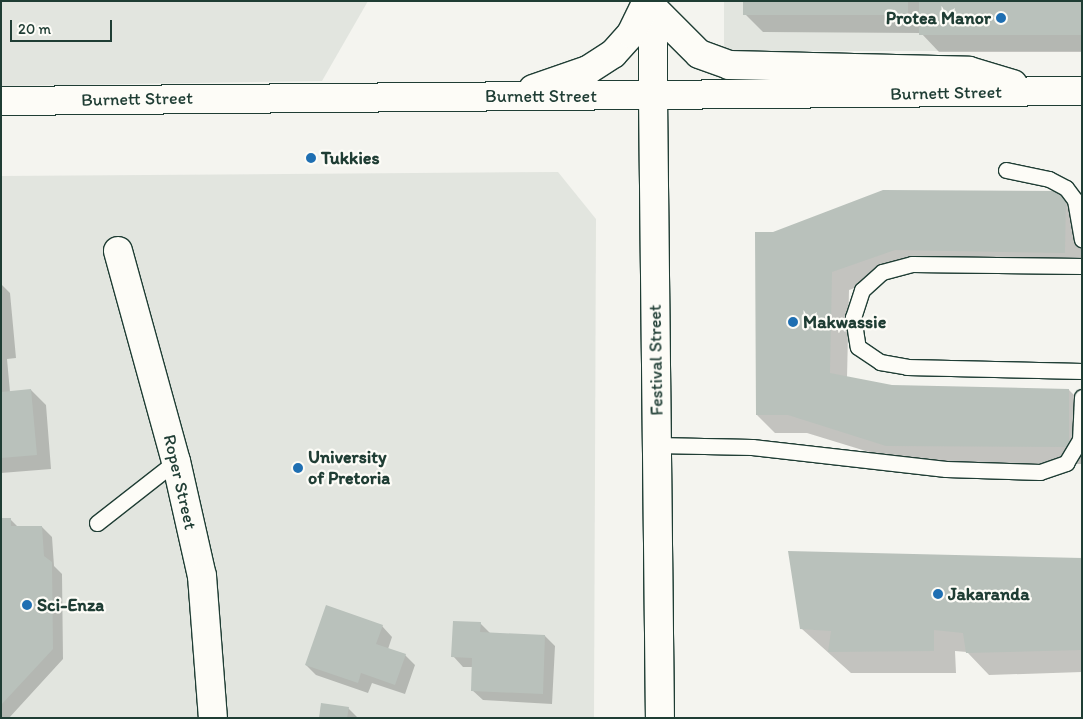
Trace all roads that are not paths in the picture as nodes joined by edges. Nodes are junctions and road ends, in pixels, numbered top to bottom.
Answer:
1 (651, 3) edge
2 (1082, 91) edge
3 (1041, 92) junction
4 (513, 96) junction
5 (653, 96) junction
6 (1, 101) edge
7 (1006, 170) dead end
8 (1082, 239) edge
9 (118, 251) dead end
10 (1082, 266) edge
11 (1082, 371) edge
12 (1082, 397) edge
13 (656, 445) junction
14 (176, 462) junction
15 (97, 523) dead end
16 (213, 718) edge
17 (660, 718) edge

1 - 3 street
1 - 4 street
1 - 5 street, Festival Street
2 - 3 street, Burnett Street
3 - 5 street, Burnett Street
4 - 5 street, Burnett Street
4 - 6 street, Burnett Street
5 - 13 street, Festival Street
7 - 8 lane
9 - 14 street, Roper Street
10 - 11 lane
12 - 13 lane
13 - 17 street, Festival Street
14 - 15 lane
14 - 16 street, Roper Street

